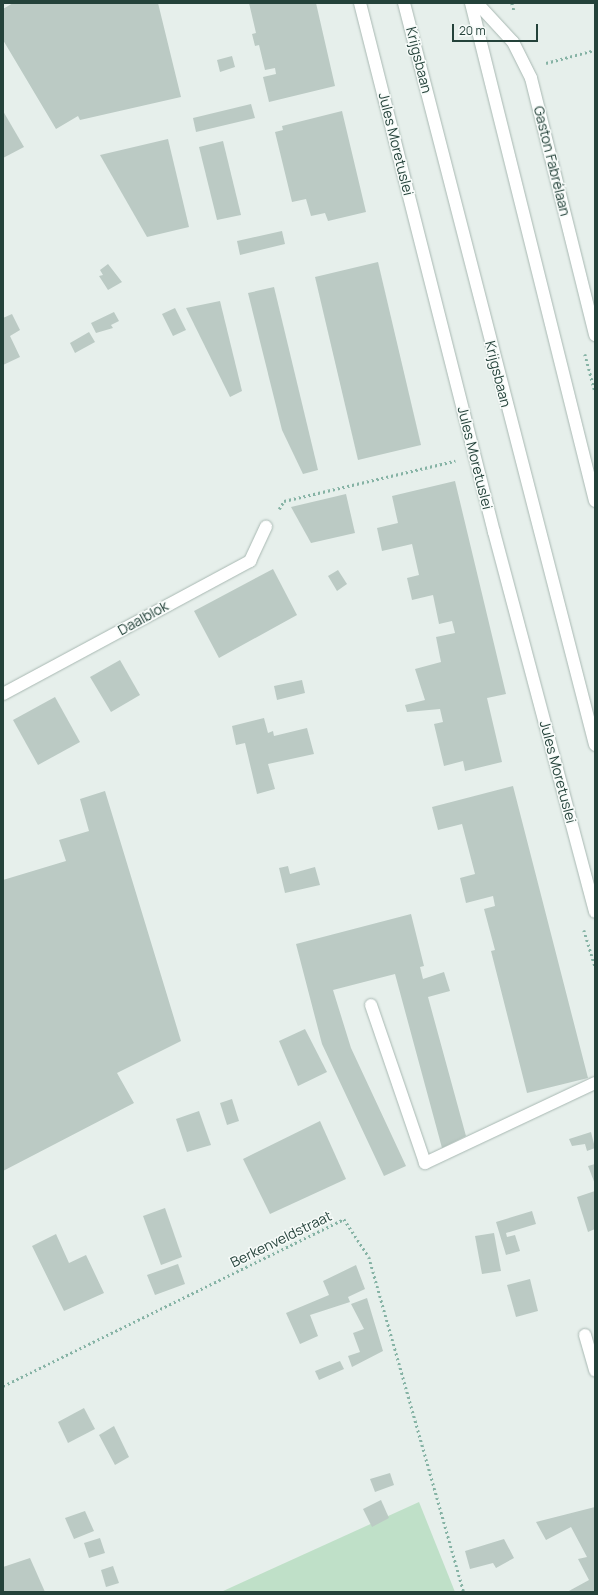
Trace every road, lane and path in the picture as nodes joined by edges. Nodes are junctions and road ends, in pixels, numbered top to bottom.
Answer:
1 (360, 3) edge
2 (404, 3) edge
3 (471, 3) edge
4 (477, 3) edge
5 (595, 50) edge
6 (543, 61) dead end
7 (595, 335) edge
8 (474, 455) junction
9 (595, 501) edge
10 (266, 526) joint
11 (3, 694) edge
12 (595, 745) edge
13 (595, 912) edge
14 (371, 1005) dead end
15 (595, 1084) edge
16 (585, 1335) dead end
17 (595, 1371) edge
18 (3, 1386) edge
19 (464, 1592) edge

1 - 8 street, Jules Moretuslei
2 - 12 street, Krijgsbaan
3 - 9 street
4 - 7 street, Gaston Fabrélaan
5 - 6 path
8 - 10 path
8 - 13 street, Jules Moretuslei
10 - 11 street, Daalblok
14 - 15 street
16 - 17 street
18 - 19 path, Berkenveldstraat

